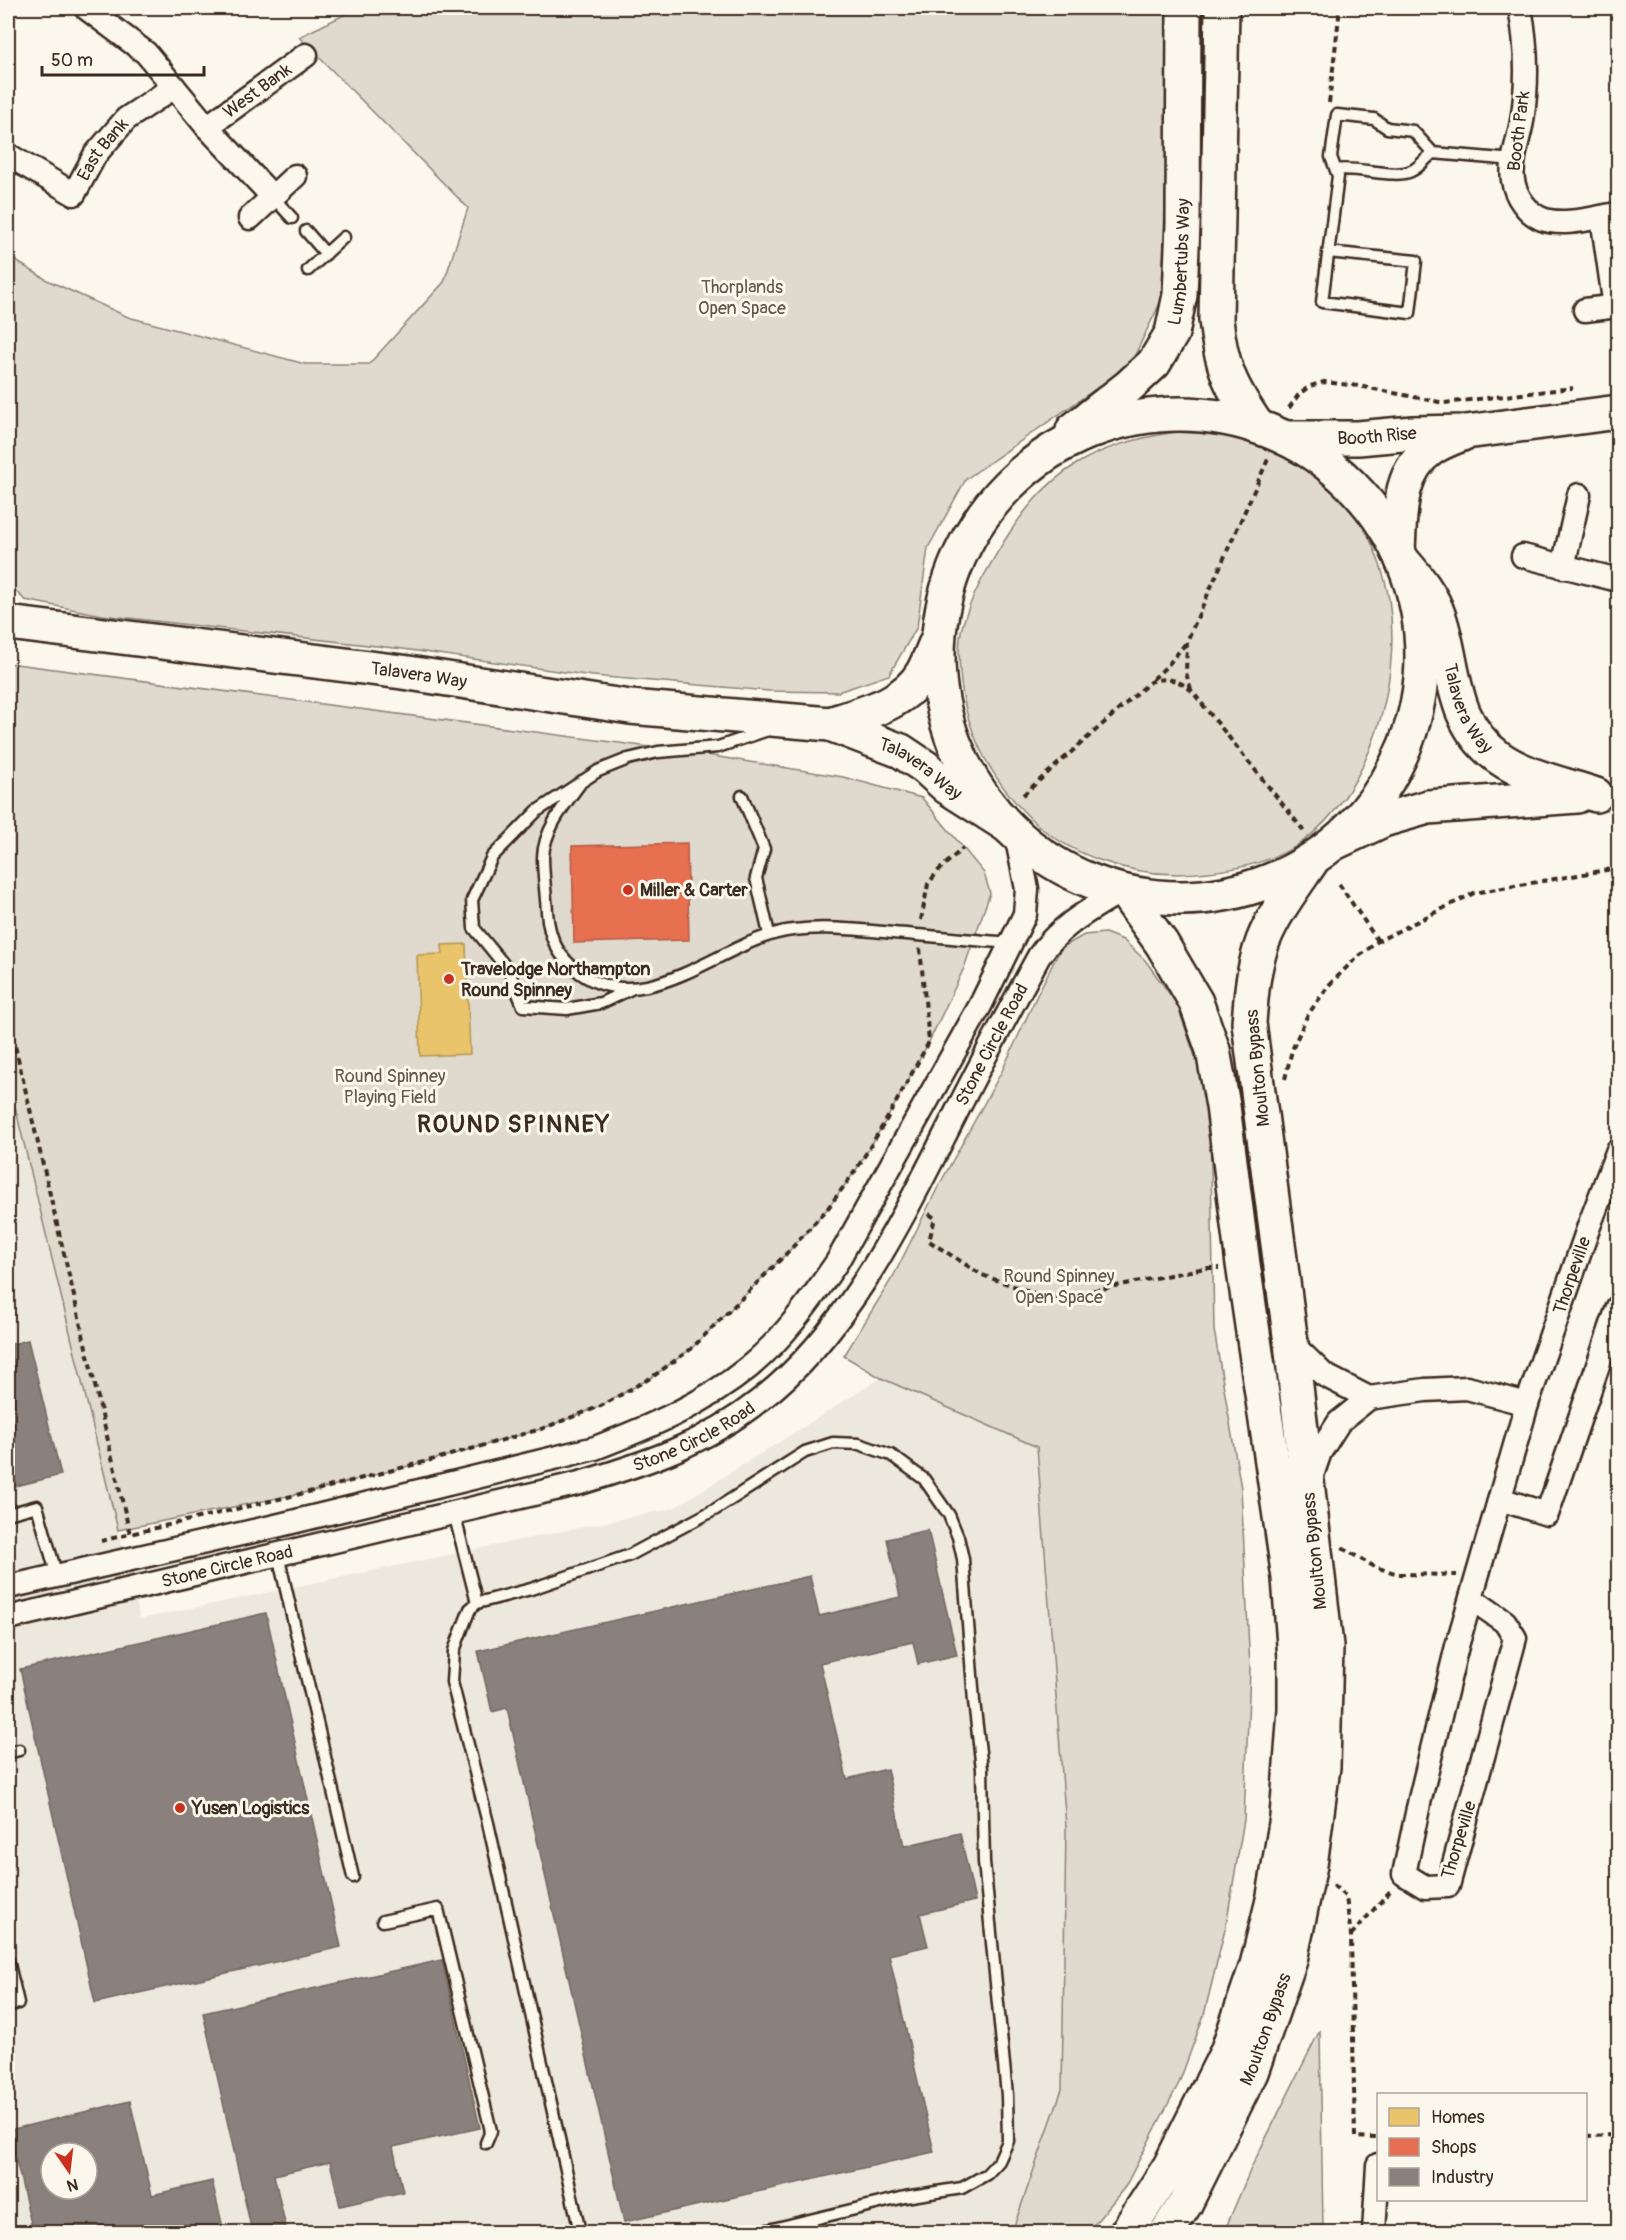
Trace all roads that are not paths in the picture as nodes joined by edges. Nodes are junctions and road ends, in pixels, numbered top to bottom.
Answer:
1 (86, 8) edge
2 (1184, 8) edge
3 (1222, 8) edge
4 (1520, 8) edge
5 (306, 55) dead end
6 (174, 87) junction
7 (207, 127) junction
8 (1433, 153) junction
9 (8, 155) edge
10 (1514, 160) junction
11 (1336, 170) junction
12 (295, 176) dead end
13 (272, 196) junction
14 (1610, 215) edge
15 (250, 218) dead end
16 (292, 218) dead end
17 (306, 231) dead end
18 (344, 237) dead end
19 (1328, 252) junction
20 (326, 254) junction
21 (308, 270) dead end
22 (1617, 307) edge
23 (1585, 310) dead end
24 (1618, 412) edge
25 (1276, 432) junction
26 (1466, 432) junction
27 (1040, 459) junction
28 (1579, 495) dead end
29 (1400, 555) junction
30 (1523, 556) dead end
31 (1563, 567) junction
32 (1618, 580) edge
33 (8, 623) edge
34 (938, 638) junction
35 (797, 721) junction
36 (830, 724) junction
37 (582, 781) junction
38 (1607, 794) edge
39 (742, 796) dead end
40 (1010, 829) junction
41 (1317, 844) junction
42 (1123, 892) junction
43 (769, 934) junction
44 (1011, 943) junction
45 (633, 988) junction
46 (1618, 1150) edge
47 (1618, 1307) edge
48 (1291, 1343) junction
49 (1369, 1398) junction
50 (1527, 1404) junction
51 (1308, 1486) junction
52 (1500, 1499) junction
53 (454, 1513) junction
54 (8, 1514) edge
55 (278, 1555) junction
56 (57, 1576) junction
57 (8, 1587) edge
58 (1472, 1599) junction
59 (477, 1603) junction
60 (8, 1618) edge
61 (20, 1750) dead end
62 (8, 1753) edge
63 (353, 1877) dead end
64 (383, 1921) dead end
65 (8, 1960) edge
66 (8, 2006) edge
67 (486, 2143) dead end
68 (1377, 2182) edge
69 (580, 2232) edge
70 (760, 2232) edge
71 (1127, 2232) edge
72 (1167, 2232) edge
73 (1374, 2232) edge

1 - 6 street
2 - 27 main road, Lumbertubs Way
3 - 25 main road, Lumbertubs Way
4 - 10 street, Booth Park
5 - 7 street, West Bank
6 - 7 street
6 - 9 street, East Bank
7 - 13 street
8 - 10 lane
8 - 11 lane
8 - 11 lane
10 - 14 street, Booth Park
11 - 19 lane
12 - 13 street
13 - 15 street
13 - 16 lane
14 - 22 street, Booth Park
17 - 20 lane
18 - 20 lane
19 - 19 lane
20 - 21 lane
22 - 23 street, Booth Park
24 - 26 main road, Booth Rise
25 - 26 main road, Booth Rise
25 - 27 main road
25 - 29 main road
26 - 29 main road, Booth Rise
27 - 34 main road
28 - 31 street
29 - 38 main road, Talavera Way
29 - 41 main road
30 - 31 street
31 - 32 street
33 - 35 main road, Talavera Way
34 - 36 main road, Talavera Way
34 - 40 main road
35 - 36 main road, Talavera Way
35 - 37 lane
36 - 40 main road, Talavera Way
37 - 45 lane
37 - 45 lane
38 - 41 main road, Talavera Way
39 - 43 lane
40 - 42 main road
40 - 44 street, Stone Circle Road
41 - 42 main road
41 - 48 main road, Moulton Bypass
42 - 53 street, Stone Circle Road
42 - 71 main road, Moulton Bypass
43 - 44 lane
43 - 45 lane
44 - 56 street, Stone Circle Road
46 - 50 street, Thorpeville
47 - 52 street
48 - 49 street
48 - 51 main road, Moulton Bypass
49 - 50 street
49 - 51 street
50 - 52 street, Thorpeville
51 - 72 main road, Moulton Bypass
52 - 58 street, Thorpeville
53 - 55 street, Stone Circle Road
53 - 59 lane
54 - 56 lane
55 - 60 street, Stone Circle Road
55 - 63 lane
56 - 57 street, Stone Circle Road
58 - 58 street, Thorpeville
59 - 69 lane
59 - 70 lane
61 - 62 lane
64 - 67 lane
65 - 66 lane
68 - 73 street

